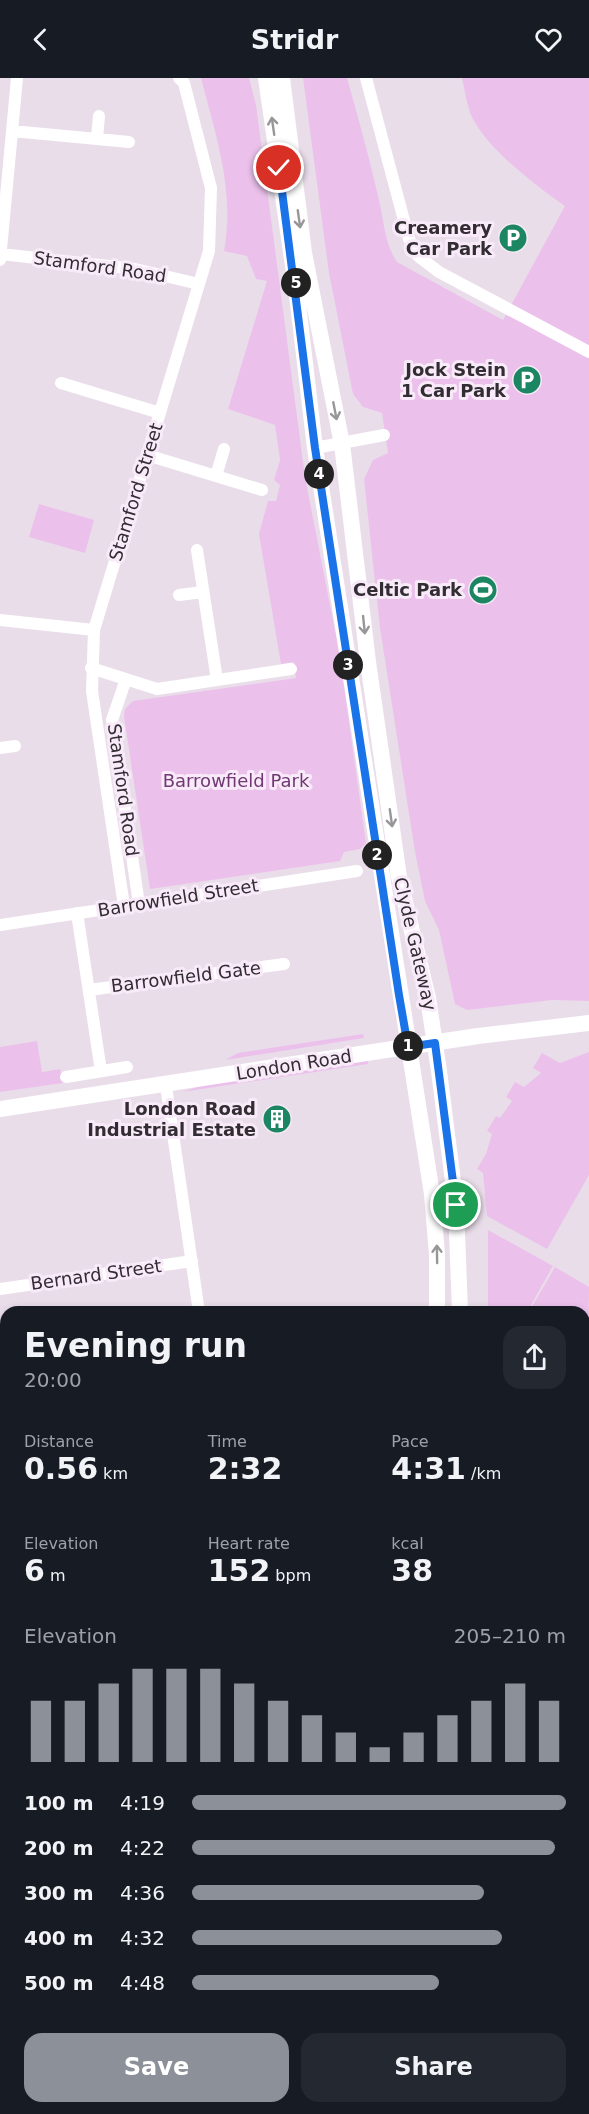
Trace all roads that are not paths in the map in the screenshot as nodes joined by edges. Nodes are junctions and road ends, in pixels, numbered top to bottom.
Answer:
1 (17, 78) edge
2 (282, 78) edge
3 (366, 78) edge
4 (181, 81) edge
5 (265, 82) edge
6 (99, 116) dead end
7 (12, 131) junction
8 (97, 138) junction
9 (129, 142) dead end
10 (3, 204) edge
11 (1, 254) edge
12 (0, 260) edge
13 (199, 284) junction
14 (589, 352) edge
15 (61, 383) dead end
16 (160, 413) junction
17 (384, 435) dead end
18 (342, 444) junction
19 (315, 448) junction
20 (224, 449) dead end
21 (147, 455) junction
22 (216, 476) junction
23 (262, 490) dead end
24 (197, 550) dead end
25 (203, 592) junction
26 (179, 595) dead end
27 (0, 620) edge
28 (94, 630) junction
29 (91, 668) junction
30 (291, 669) dead end
31 (126, 679) junction
32 (218, 680) junction
33 (15, 746) dead end
34 (0, 748) edge
35 (357, 871) dead end
36 (139, 904) junction
37 (124, 906) junction
38 (77, 913) junction
39 (0, 925) edge
40 (284, 964) dead end
41 (89, 990) junction
42 (589, 1023) edge
43 (435, 1043) junction
44 (408, 1047) junction
45 (127, 1067) dead end
46 (101, 1071) junction
47 (66, 1077) dead end
48 (166, 1086) junction
49 (0, 1109) edge
50 (192, 1261) junction
51 (0, 1289) edge
52 (199, 1306) edge
53 (437, 1306) edge
54 (460, 1306) edge

1 - 7 street
2 -> 18 main road, Clyde Gateway
3 - 14 street
4 - 13 street, Stamford Street
19 -> 5 main road, Clyde Gateway
6 - 8 street
7 - 8 street
7 - 10 street
8 - 9 street
10 - 11 street
11 - 12 street
11 - 13 street, Stamford Road
13 - 16 street, Stamford Street
15 - 16 street
16 - 21 street, Stamford Street
17 - 18 street
18 - 19 street
18 -> 43 main road, Clyde Gateway
19 - 44 main road, Clyde Gateway
20 - 22 street
21 - 22 street
21 - 28 street, Stamford Street
22 - 23 street
24 - 25 street
25 - 26 street
25 - 32 street
27 - 28 street
28 - 29 street, Stamford Street
29 - 31 street
29 - 37 street, Stamford Street
30 - 32 street
31 - 32 street
31 - 36 street, Stamford Road
33 - 34 street
35 - 36 street, Barrowfield Street
36 - 37 street, Barrowfield Street
37 - 38 street, Barrowfield Street
38 - 39 street, Barrowfield Street
38 - 41 street
40 - 41 street, Barrowfield Gate
41 - 46 street
42 - 43 main road, London Road
43 - 44 main road, London Road
43 - 54 main road, Clyde Gateway
44 - 48 main road, London Road
53 -> 44 main road, Clyde Gateway
45 - 46 street
46 - 47 street
48 - 49 main road, London Road
48 - 50 street
50 - 51 street, Bernard Street
50 - 52 street

